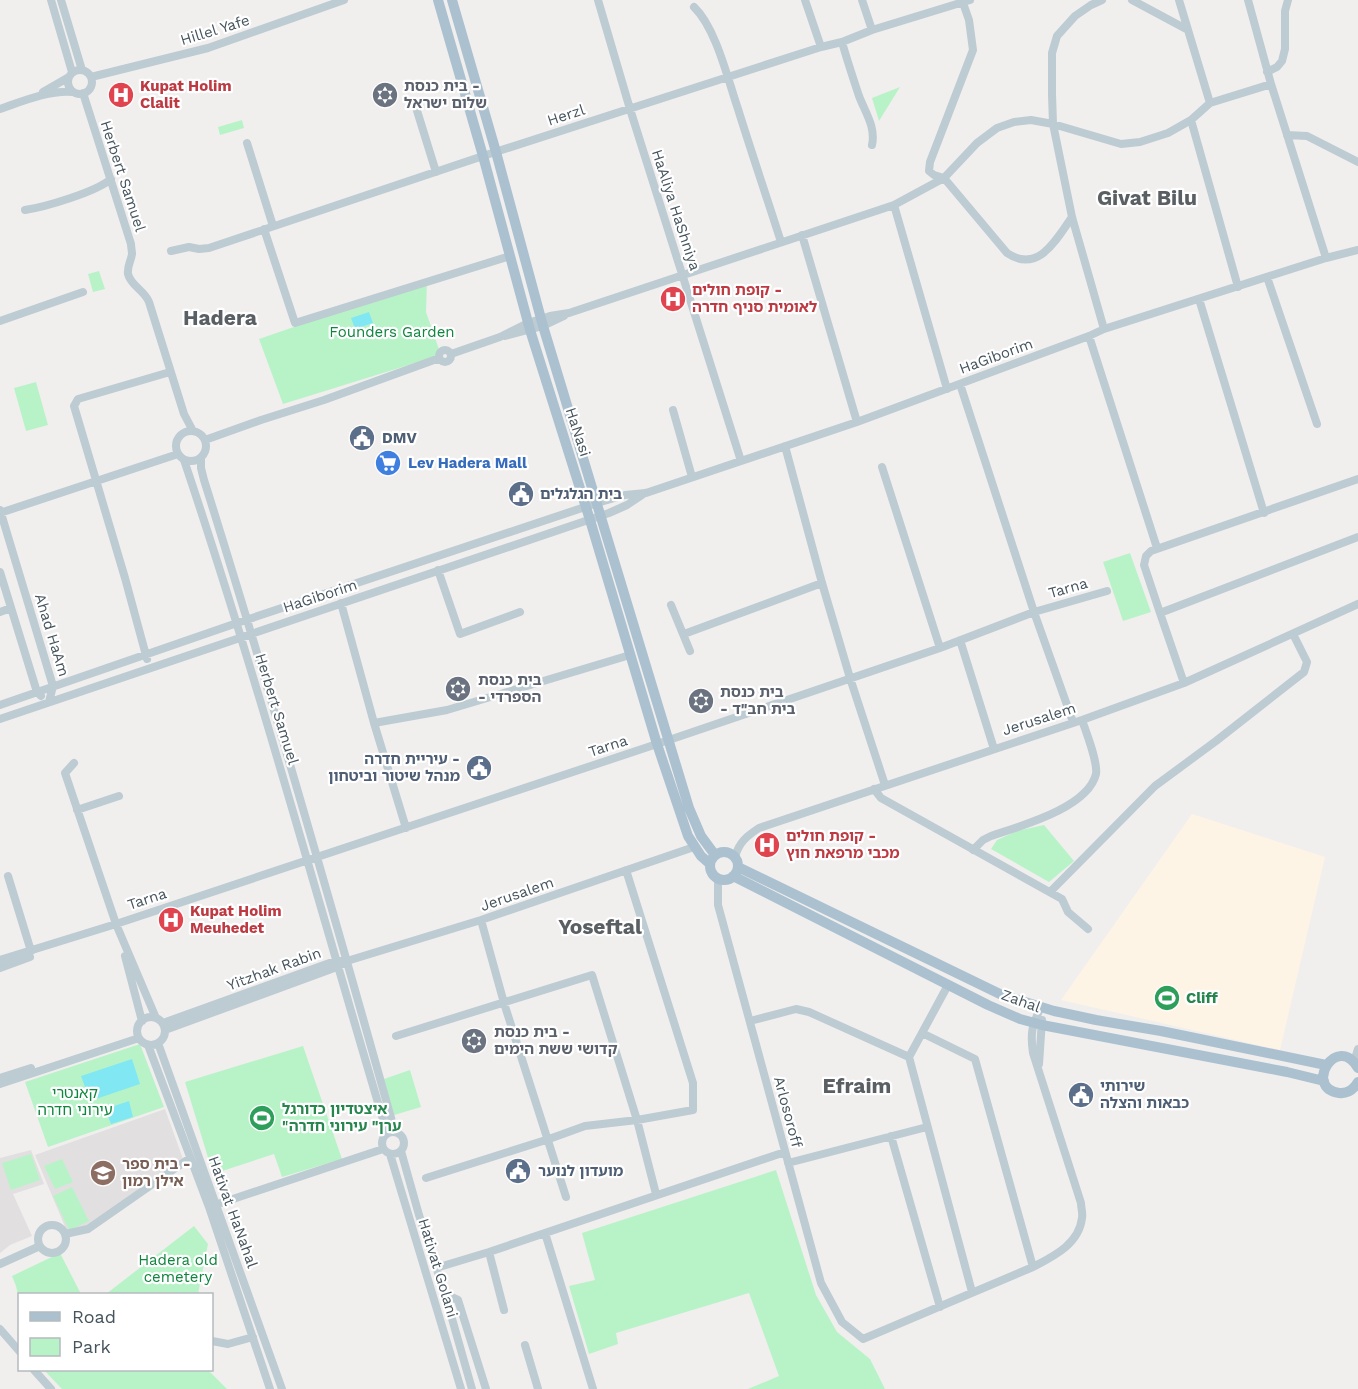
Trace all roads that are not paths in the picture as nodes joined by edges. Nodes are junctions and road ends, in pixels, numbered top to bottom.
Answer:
1 (51, 0) edge
2 (61, 0) edge
3 (344, 0) edge
4 (438, 0) edge
5 (452, 0) edge
6 (598, 0) edge
7 (805, 0) edge
8 (862, 0) edge
9 (1102, 0) edge
10 (1131, 0) edge
11 (1179, 0) edge
12 (1248, 0) edge
13 (1288, 0) edge
14 (966, 1) edge
15 (694, 7) dead end
16 (872, 30) junction
17 (1188, 30) junction
18 (842, 42) junction
19 (821, 47) junction
20 (1267, 72) junction
21 (74, 73) junction
22 (727, 76) junction
23 (91, 77) junction
24 (1271, 84) junction
25 (78, 93) junction
26 (26, 100) junction
27 (414, 101) dead end
28 (1210, 103) junction
29 (0, 109) edge
30 (630, 109) junction
31 (1191, 120) junction
32 (1053, 124) junction
33 (1287, 135) junction
34 (247, 143) dead end
35 (872, 145) dead end
36 (496, 152) junction
37 (483, 156) junction
38 (1358, 162) edge
39 (436, 172) junction
40 (944, 178) junction
41 (111, 179) junction
42 (894, 205) junction
43 (25, 210) dead end
44 (1072, 217) junction
45 (273, 226) junction
46 (264, 229) junction
47 (802, 235) junction
48 (781, 242) junction
49 (1358, 250) edge
50 (171, 251) dead end
51 (510, 256) junction
52 (1326, 258) junction
53 (682, 275) junction
54 (1267, 277) junction
55 (1238, 286) junction
56 (83, 292) dead end
57 (1199, 299) junction
58 (0, 321) edge
59 (542, 322) junction
60 (529, 326) junction
61 (1104, 329) junction
62 (1089, 336) junction
63 (171, 372) junction
64 (960, 384) junction
65 (947, 389) junction
66 (673, 410) dead end
67 (857, 422) junction
68 (1317, 424) dead end
69 (193, 431) junction
70 (205, 440) junction
71 (785, 446) junction
72 (181, 457) junction
73 (201, 458) junction
74 (741, 461) junction
75 (882, 467) dead end
76 (692, 477) junction
77 (1358, 480) edge
78 (96, 481) junction
79 (646, 493) junction
80 (591, 505) junction
81 (0, 512) edge
82 (1264, 513) junction
83 (596, 518) junction
84 (1358, 537) edge
85 (1157, 548) junction
86 (438, 570) junction
87 (0, 572) edge
88 (822, 583) junction
89 (1107, 591) dead end
90 (341, 603) junction
91 (1358, 604) edge
92 (671, 605) dead end
93 (11, 608) junction
94 (0, 612) edge
95 (520, 612) dead end
96 (1034, 612) junction
97 (1160, 613) junction
98 (248, 619) junction
99 (237, 623) junction
100 (252, 633) junction
101 (684, 634) junction
102 (1293, 634) junction
103 (241, 636) junction
104 (960, 640) junction
105 (940, 648) junction
106 (690, 651) dead end
107 (146, 654) junction
108 (630, 655) junction
109 (150, 668) junction
110 (850, 678) junction
111 (1184, 683) junction
112 (53, 686) junction
113 (37, 692) junction
114 (49, 702) junction
115 (0, 705) edge
116 (0, 718) edge
117 (1077, 721) junction
118 (374, 723) junction
119 (663, 742) junction
120 (994, 749) junction
121 (74, 763) dead end
122 (885, 785) junction
123 (874, 789) junction
124 (119, 795) dead end
125 (77, 810) junction
126 (406, 828) junction
127 (694, 847) junction
128 (973, 850) junction
129 (318, 857) junction
130 (308, 860) junction
131 (713, 860) junction
132 (735, 867) junction
133 (626, 870) junction
134 (8, 876) dead end
135 (718, 878) junction
136 (1050, 892) junction
137 (481, 920) junction
138 (116, 924) junction
139 (1088, 929) dead end
140 (31, 951) junction
141 (0, 960) edge
142 (347, 962) junction
143 (336, 964) junction
144 (0, 968) edge
145 (948, 985) junction
146 (504, 1003) junction
147 (1041, 1007) junction
148 (142, 1021) junction
149 (750, 1021) junction
150 (161, 1024) junction
151 (1038, 1024) junction
152 (922, 1033) junction
153 (138, 1036) junction
154 (396, 1036) dead end
155 (158, 1043) junction
156 (147, 1045) junction
157 (1358, 1049) edge
158 (909, 1057) junction
159 (1326, 1065) junction
160 (1356, 1065) edge
161 (0, 1078) edge
162 (1324, 1081) junction
163 (1358, 1082) edge
164 (0, 1084) edge
165 (637, 1120) junction
166 (927, 1127) junction
167 (391, 1133) junction
168 (891, 1136) junction
169 (549, 1139) junction
170 (386, 1151) junction
171 (401, 1152) junction
172 (785, 1152) junction
173 (190, 1158) junction
174 (788, 1163) junction
175 (426, 1178) dead end
176 (656, 1194) junction
177 (566, 1197) dead end
178 (213, 1206) junction
179 (545, 1233) junction
180 (65, 1234) junction
181 (40, 1246) junction
182 (489, 1252) junction
183 (0, 1264) edge
184 (1033, 1267) junction
185 (436, 1268) junction
186 (972, 1292) junction
187 (445, 1294) junction
188 (940, 1307) junction
189 (504, 1310) dead end
190 (0, 1329) edge
191 (253, 1337) junction
192 (213, 1341) edge
193 (525, 1345) dead end
194 (18, 1350) edge
195 (35, 1371) edge
196 (51, 1389) edge
197 (270, 1389) edge
198 (282, 1389) edge
199 (461, 1389) edge
200 (472, 1389) edge
201 (486, 1389) edge
202 (538, 1389) edge
203 (593, 1389) edge

1 - 21 street
2 - 21 street
3 - 23 street, Hillel Yafe
4 - 37 main road, HaNasi
5 - 36 main road, HaNasi
6 - 30 street, HaAliya HaShniya
7 - 19 street
8 - 16 street
9 - 32 street
10 - 17 street
11 - 17 street
12 - 20 street
13 - 20 street
14 - 16 street, Herzl
14 - 40 street
15 - 22 street
16 - 18 street, Herzl
17 - 28 street
18 - 19 street, Herzl
18 - 35 street
19 - 22 street, Herzl
20 - 24 street
21 - 23 street
21 - 25 street
21 - 26 street
22 - 30 street, Herzl
22 - 48 street
23 - 25 street
24 - 28 street
24 - 33 street
25 - 26 street
25 - 41 street, Herbert Samuel
26 - 29 street
27 - 39 street
28 - 31 street
30 - 36 street, Herzl
30 - 53 street, HaAliya HaShniya
31 - 32 street
31 - 55 street
32 - 40 street
32 - 44 street
33 - 38 street
33 - 52 street
34 - 45 street
36 - 37 street, Herzl
36 - 59 main road, HaNasi
37 - 39 street, Herzl
37 - 51 main road, HaNasi
39 - 45 street, Herzl
40 - 42 street
40 - 44 street
41 - 43 street
41 - 63 street, Herbert Samuel
42 - 47 street
42 - 65 street
44 - 61 street
45 - 46 street, Herzl
46 - 50 street, Herzl
46 - 51 street
47 - 48 street
47 - 67 street
48 - 53 street
49 - 52 street, HaGiborim
51 - 60 main road, HaNasi
52 - 54 street, HaGiborim
53 - 59 street
53 - 74 street, HaAliya HaShniya
54 - 55 street, HaGiborim
54 - 68 street
55 - 57 street, HaGiborim
56 - 58 street
57 - 61 street, HaGiborim
57 - 82 street
59 - 60 street
59 - 80 main road, HaNasi
60 - 70 street
60 - 80 main road, HaNasi
61 - 62 street, HaGiborim
62 - 64 street, HaGiborim
62 - 85 street
63 - 69 street, Herbert Samuel
63 - 78 street
64 - 65 street, HaGiborim
64 - 96 street
65 - 67 street, HaGiborim
66 - 76 street
67 - 71 street, HaGiborim
69 - 70 street
69 - 72 street
70 - 73 street
71 - 74 street, HaGiborim
71 - 88 street
72 - 73 street
72 - 78 street
72 - 99 street, Herbert Samuel
73 - 98 street, Herbert Samuel
74 - 76 street, HaGiborim
75 - 105 street
76 - 79 street, HaGiborim
77 - 82 street
78 - 81 street
78 - 107 street
79 - 80 street, HaGiborim
79 - 83 street, HaGiborim
80 - 83 main road, HaNasi
80 - 98 street, HaGiborim
81 - 112 street, Ahad HaAm
82 - 85 street
83 - 86 street, HaGiborim
83 - 108 main road, HaNasi
83 - 119 main road, HaNasi
84 - 97 street
85 - 97 street
86 - 90 street, HaGiborim
86 - 95 street
87 - 93 street, Ahad HaAm
88 - 101 street
88 - 110 street
89 - 96 street, Tarna
90 - 100 street, HaGiborim
90 - 118 street
91 - 102 street, Jerusalem
92 - 101 street
93 - 94 street
93 - 113 street, Ahad HaAm
96 - 104 street, Tarna
96 - 117 street
97 - 111 street
98 - 99 street, HaGiborim
98 - 100 street, Herbert Samuel
99 - 103 street, Herbert Samuel
99 - 107 street, HaGiborim
100 - 103 street, HaGiborim
100 - 129 street, Herbert Samuel
101 - 106 street
102 - 111 street, Jerusalem
102 - 136 street
103 - 109 street, HaGiborim
103 - 130 street, Herbert Samuel
104 - 105 street, Tarna
104 - 120 street
105 - 110 street, Tarna
107 - 109 street
107 - 112 street, HaGiborim
108 - 118 street
108 - 119 main road, HaNasi
109 - 114 street, HaGiborim
110 - 119 street, Tarna
110 - 122 street
111 - 117 street, Jerusalem
112 - 113 street, HaGiborim
112 - 114 street, Ahad HaAm
113 - 114 street, Ahad HaAm
113 - 115 street, HaGiborim
114 - 116 street, HaGiborim
117 - 120 street, Jerusalem
117 - 128 street
118 - 126 street
119 - 126 street, Tarna
119 - 127 main road, HaNasi
119 - 131 main road, HaNasi
120 - 122 street, Jerusalem
121 - 125 street
122 - 123 street, Jerusalem
123 - 128 street
123 - 132 street, Jerusalem
124 - 125 street
125 - 138 street
126 - 129 street, Tarna
127 - 131 main road, HaNasi
127 - 133 street, Jerusalem
128 - 136 street
129 - 130 street, Tarna
129 - 142 street, Herbert Samuel
130 - 138 street, Tarna
130 - 143 street, Herbert Samuel
131 - 132 main road
131 - 135 main road
132 - 135 main road
132 - 145 main road, Zahal
132 - 147 main road, Zahal
133 - 137 street, Jerusalem
133 - 165 street
134 - 140 street
135 - 149 street, Arlosoroff
136 - 139 street
137 - 142 street, Jerusalem
137 - 146 street
138 - 140 street, Tarna
138 - 144 street, Tarna
138 - 148 street
138 - 150 street
140 - 141 street, Tarna
142 - 143 street, Yitzhak Rabin
142 - 167 street
143 - 150 street, Yitzhak Rabin
143 - 167 street
145 - 151 main road, Zahal
145 - 152 street
146 - 154 street
146 - 165 street
146 - 169 street
147 - 151 street
147 - 159 main road, Zahal
148 - 150 street
148 - 153 street
149 - 158 street
149 - 172 street, Arlosoroff
150 - 155 street
151 - 162 main road, Zahal
151 - 184 street
152 - 158 street
152 - 184 street
153 - 156 street
153 - 161 street
153 - 164 street
155 - 156 street
155 - 178 street, Hativat HaNahal
156 - 173 street, Hativat HaNahal
157 - 160 street
158 - 166 street
159 - 160 main road
159 - 162 main road
162 - 163 main road, Zahal
165 - 169 street
165 - 176 street
166 - 168 street
166 - 186 street
167 - 170 street
167 - 171 street
168 - 174 street
168 - 188 street
169 - 175 street
169 - 177 street
170 - 171 street
170 - 178 street
170 - 199 street, Hativat Golani
171 - 185 street, Hativat Golani
172 - 174 street, Arlosoroff
172 - 176 street
173 - 178 street, Hativat HaNahal
173 - 180 street
174 - 188 street, Arlosoroff
176 - 179 street
178 - 191 street, Hativat HaNahal
178 - 198 street, Hativat HaNahal
179 - 182 street
179 - 203 street
180 - 181 street
180 - 181 street
181 - 183 street
182 - 185 street
182 - 189 street
184 - 186 street
185 - 187 street, Hativat Golani
186 - 188 street
187 - 200 street, Hativat Golani
187 - 201 street, Hativat Golani
190 - 194 street
191 - 192 street
191 - 197 street, Hativat HaNahal
193 - 202 street
195 - 196 street

